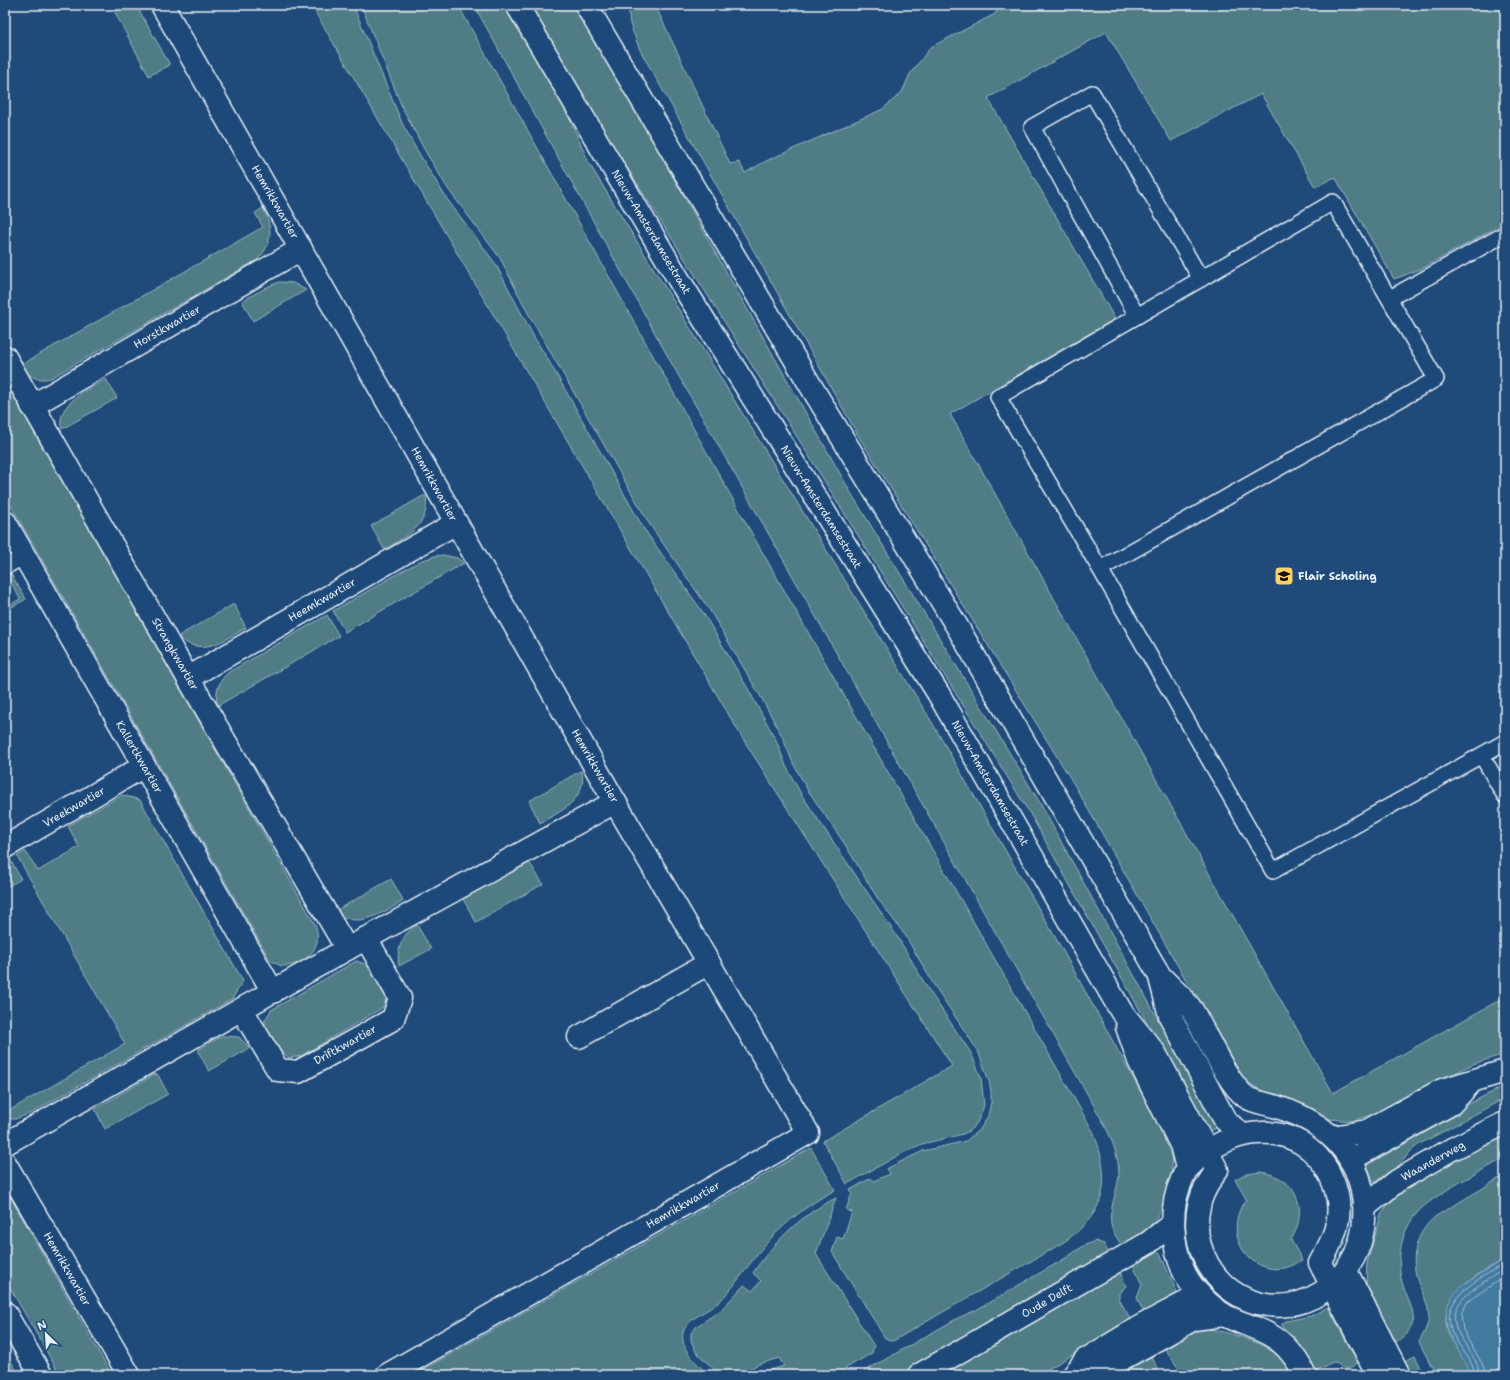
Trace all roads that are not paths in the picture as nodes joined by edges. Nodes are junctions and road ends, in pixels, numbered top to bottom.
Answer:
1 (162, 5) edge
2 (517, 5) edge
3 (586, 5) edge
4 (1505, 234) edge
5 (301, 249) junction
6 (1201, 279) junction
7 (1390, 298) junction
8 (1137, 316) junction
9 (5, 357) edge
10 (32, 406) junction
11 (5, 522) edge
12 (456, 523) junction
13 (24, 556) junction
14 (5, 566) edge
15 (1100, 569) junction
16 (188, 678) junction
17 (1505, 742) edge
18 (1482, 756) junction
19 (144, 766) junction
20 (1505, 796) edge
21 (615, 802) junction
22 (5, 848) edge
23 (366, 938) junction
24 (347, 949) junction
25 (709, 963) junction
26 (1160, 976) junction
27 (273, 992) junction
28 (242, 1010) junction
29 (1121, 1012) junction
30 (578, 1037) dead end
31 (1505, 1071) edge
32 (1472, 1081) junction
33 (1505, 1123) edge
34 (1241, 1134) junction
35 (1333, 1137) junction
36 (5, 1144) edge
37 (1350, 1160) junction
38 (1213, 1161) junction
39 (5, 1163) edge
40 (1326, 1166) junction
41 (1187, 1168) junction
42 (1365, 1207) junction
43 (1173, 1223) junction
44 (1339, 1279) junction
45 (1222, 1283) junction
46 (1200, 1294) junction
47 (5, 1313) edge
48 (1224, 1315) junction
49 (41, 1375) edge
50 (129, 1375) edge
51 (387, 1375) edge
52 (919, 1375) edge
53 (1074, 1375) edge
54 (1093, 1375) edge
55 (1305, 1375) edge
56 (1378, 1375) edge
57 (1399, 1375) edge

1 - 5 street, Hemrikkwartier
2 - 29 street, Nieuw-Amsterdamsestraat
3 - 26 street
4 - 7 lane
5 - 10 street, Horstkwartier
5 - 12 street, Hemrikkwartier
6 - 7 lane
6 - 8 lane
6 - 8 lane
7 - 15 lane
8 - 15 lane
9 - 10 street, Strangkwartier
10 - 16 street, Strangkwartier
11 - 13 street, Kallertkwartier
12 - 16 street, Heemkwartier
12 - 21 street, Hemrikkwartier
13 - 14 lane
13 - 19 street, Kallertkwartier
15 - 18 lane
16 - 24 street, Strangkwartier
17 - 18 lane
18 - 20 lane
19 - 22 street, Vreekwartier
19 - 27 street, Kallertkwartier
21 - 23 street
21 - 25 street, Hemrikkwartier
23 - 24 street
23 - 28 street, Driftkwartier
24 - 27 street
25 - 30 street
25 - 51 street, Hemrikkwartier
26 - 34 street
26 - 35 street
27 - 28 street
28 - 36 street
29 - 38 street, Nieuw-Amsterdamsestraat
29 - 41 street, Nieuw-Amsterdamsestraat
31 - 32 street
32 - 35 street
32 - 37 street
33 - 42 street, Waanderweg
34 - 38 street
34 - 40 street
35 - 37 street
37 - 40 street
37 - 42 street
38 - 41 street
38 - 45 street
39 - 50 street, Hemrikkwartier
40 - 44 street
41 - 43 street
42 - 44 street
43 - 46 street
43 - 52 street, Oude Delft
44 - 45 street
44 - 56 street
44 - 57 street
45 - 46 street
46 - 48 street
46 - 53 street
47 - 49 street
48 - 54 street
48 - 55 street

